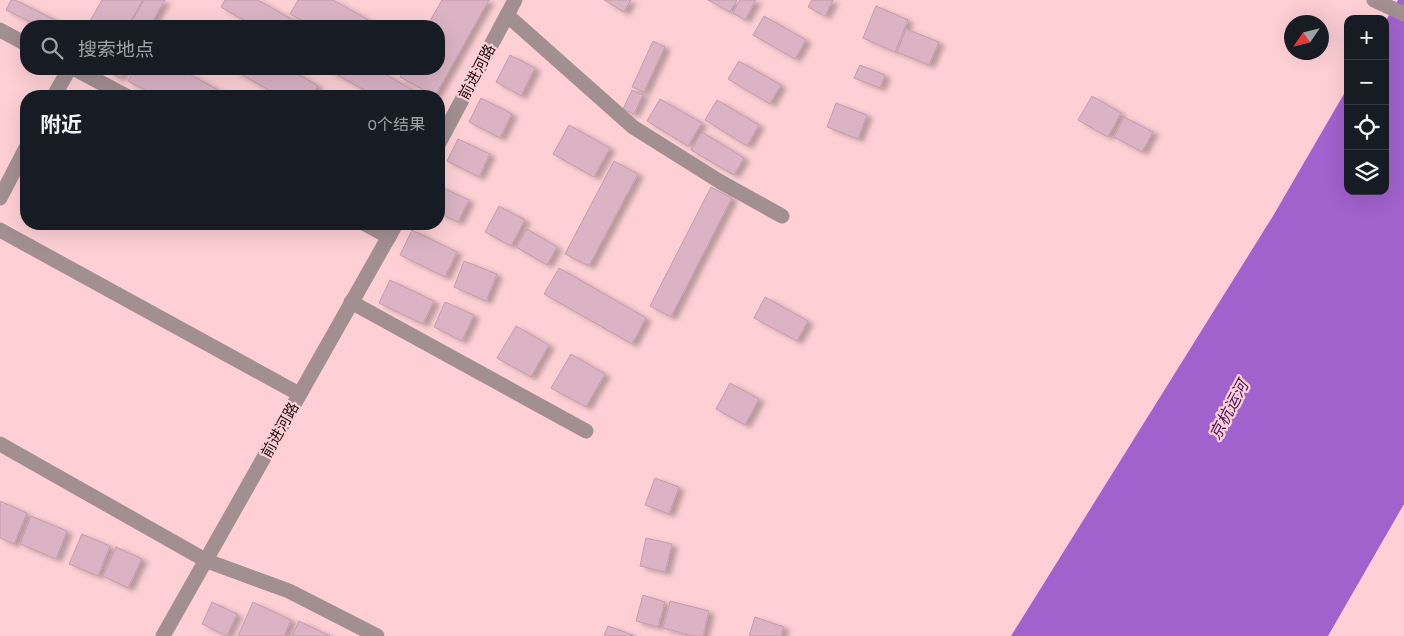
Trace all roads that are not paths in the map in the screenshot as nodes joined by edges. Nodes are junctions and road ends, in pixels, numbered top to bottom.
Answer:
1 (514, 0) edge
2 (1374, 0) edge
3 (1404, 14) edge
4 (506, 15) junction
5 (0, 30) edge
6 (20, 41) edge
7 (66, 75) edge
8 (86, 75) edge
9 (57, 90) edge
10 (115, 90) edge
11 (445, 132) edge
12 (20, 160) edge
13 (0, 198) edge
14 (782, 216) dead end
15 (0, 230) edge
16 (393, 230) edge
17 (351, 302) junction
18 (300, 394) junction
19 (586, 431) dead end
20 (0, 444) edge
21 (207, 561) junction
22 (164, 636) edge
23 (377, 636) edge

1 - 4 street, 前进河路
2 - 3 street
4 - 11 street, 前进河路
4 - 14 street
5 - 6 street
7 - 9 street
8 - 10 street
12 - 13 street
15 - 18 street
16 - 17 street, 前进河路
17 - 18 street, 前进河路
17 - 19 street
18 - 21 street, 前进河路
20 - 21 street
21 - 22 street, 前进河路
21 - 23 street

